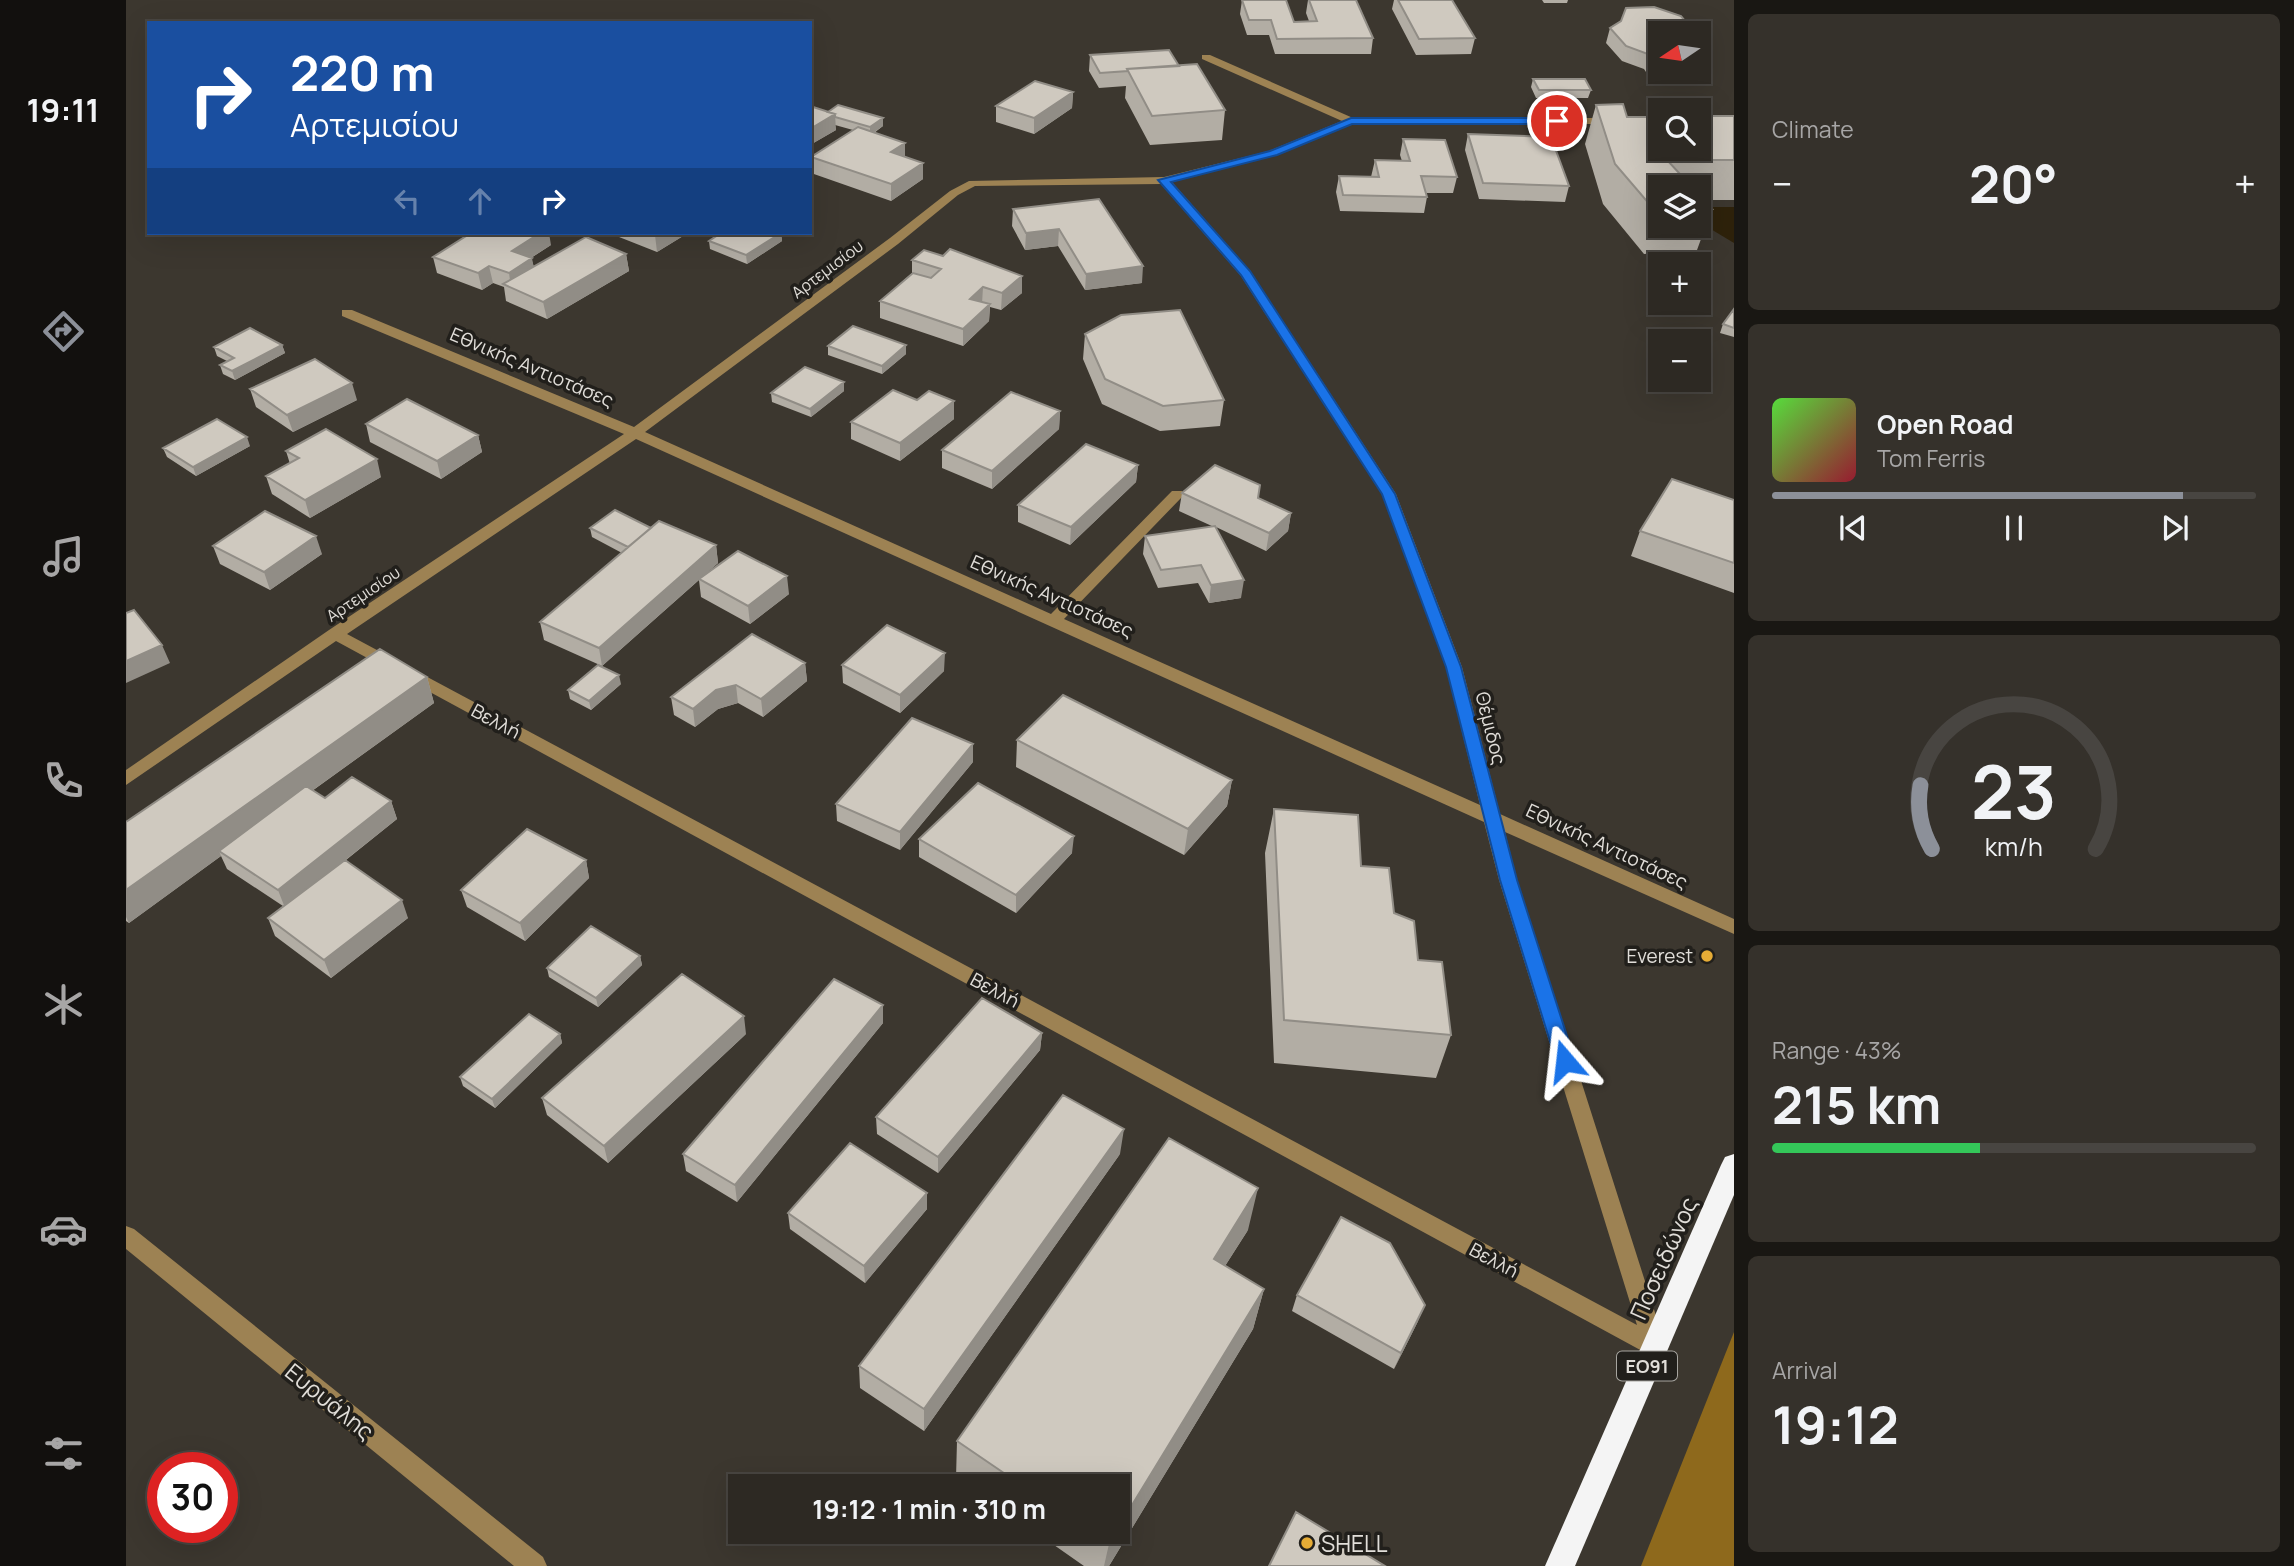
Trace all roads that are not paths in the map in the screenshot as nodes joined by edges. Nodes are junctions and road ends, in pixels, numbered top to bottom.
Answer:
1 (1206, 57) dead end
2 (1351, 121) junction
3 (1648, 121) edge
4 (1164, 180) junction
5 (347, 313) dead end
6 (635, 433) junction
7 (1177, 494) dead end
8 (1054, 620) junction
9 (335, 634) junction
10 (126, 779) edge
11 (1492, 817) junction
12 (1734, 928) edge
13 (1734, 1166) edge
14 (126, 1236) edge
15 (1655, 1347) junction
16 (534, 1566) edge
17 (1560, 1566) edge

1 - 2 street
2 - 3 street, Αρτεμισίου
2 - 4 street, Αρτεμισίου
4 - 6 street, Αρτεμισίου
4 - 11 street, Θέμιδος
5 - 6 street, Εθνικής Αντιοτάσες
6 - 8 street, Εθνικής Αντιοτάσες
6 - 9 street, Αρτεμισίου
7 - 8 street
8 - 11 street, Εθνικής Αντιοτάσες
9 - 10 street, Αρτεμισίου
9 - 15 street, Βελλή
11 - 12 street, Εθνικής Αντιοτάσες
11 - 15 street, Θέμιδος
13 - 15 highway, Ποσειδώνος / ΕΟ91
14 - 16 street, Ευρυάλης
15 - 17 highway, Ποσειδώνος / ΕΟ91

